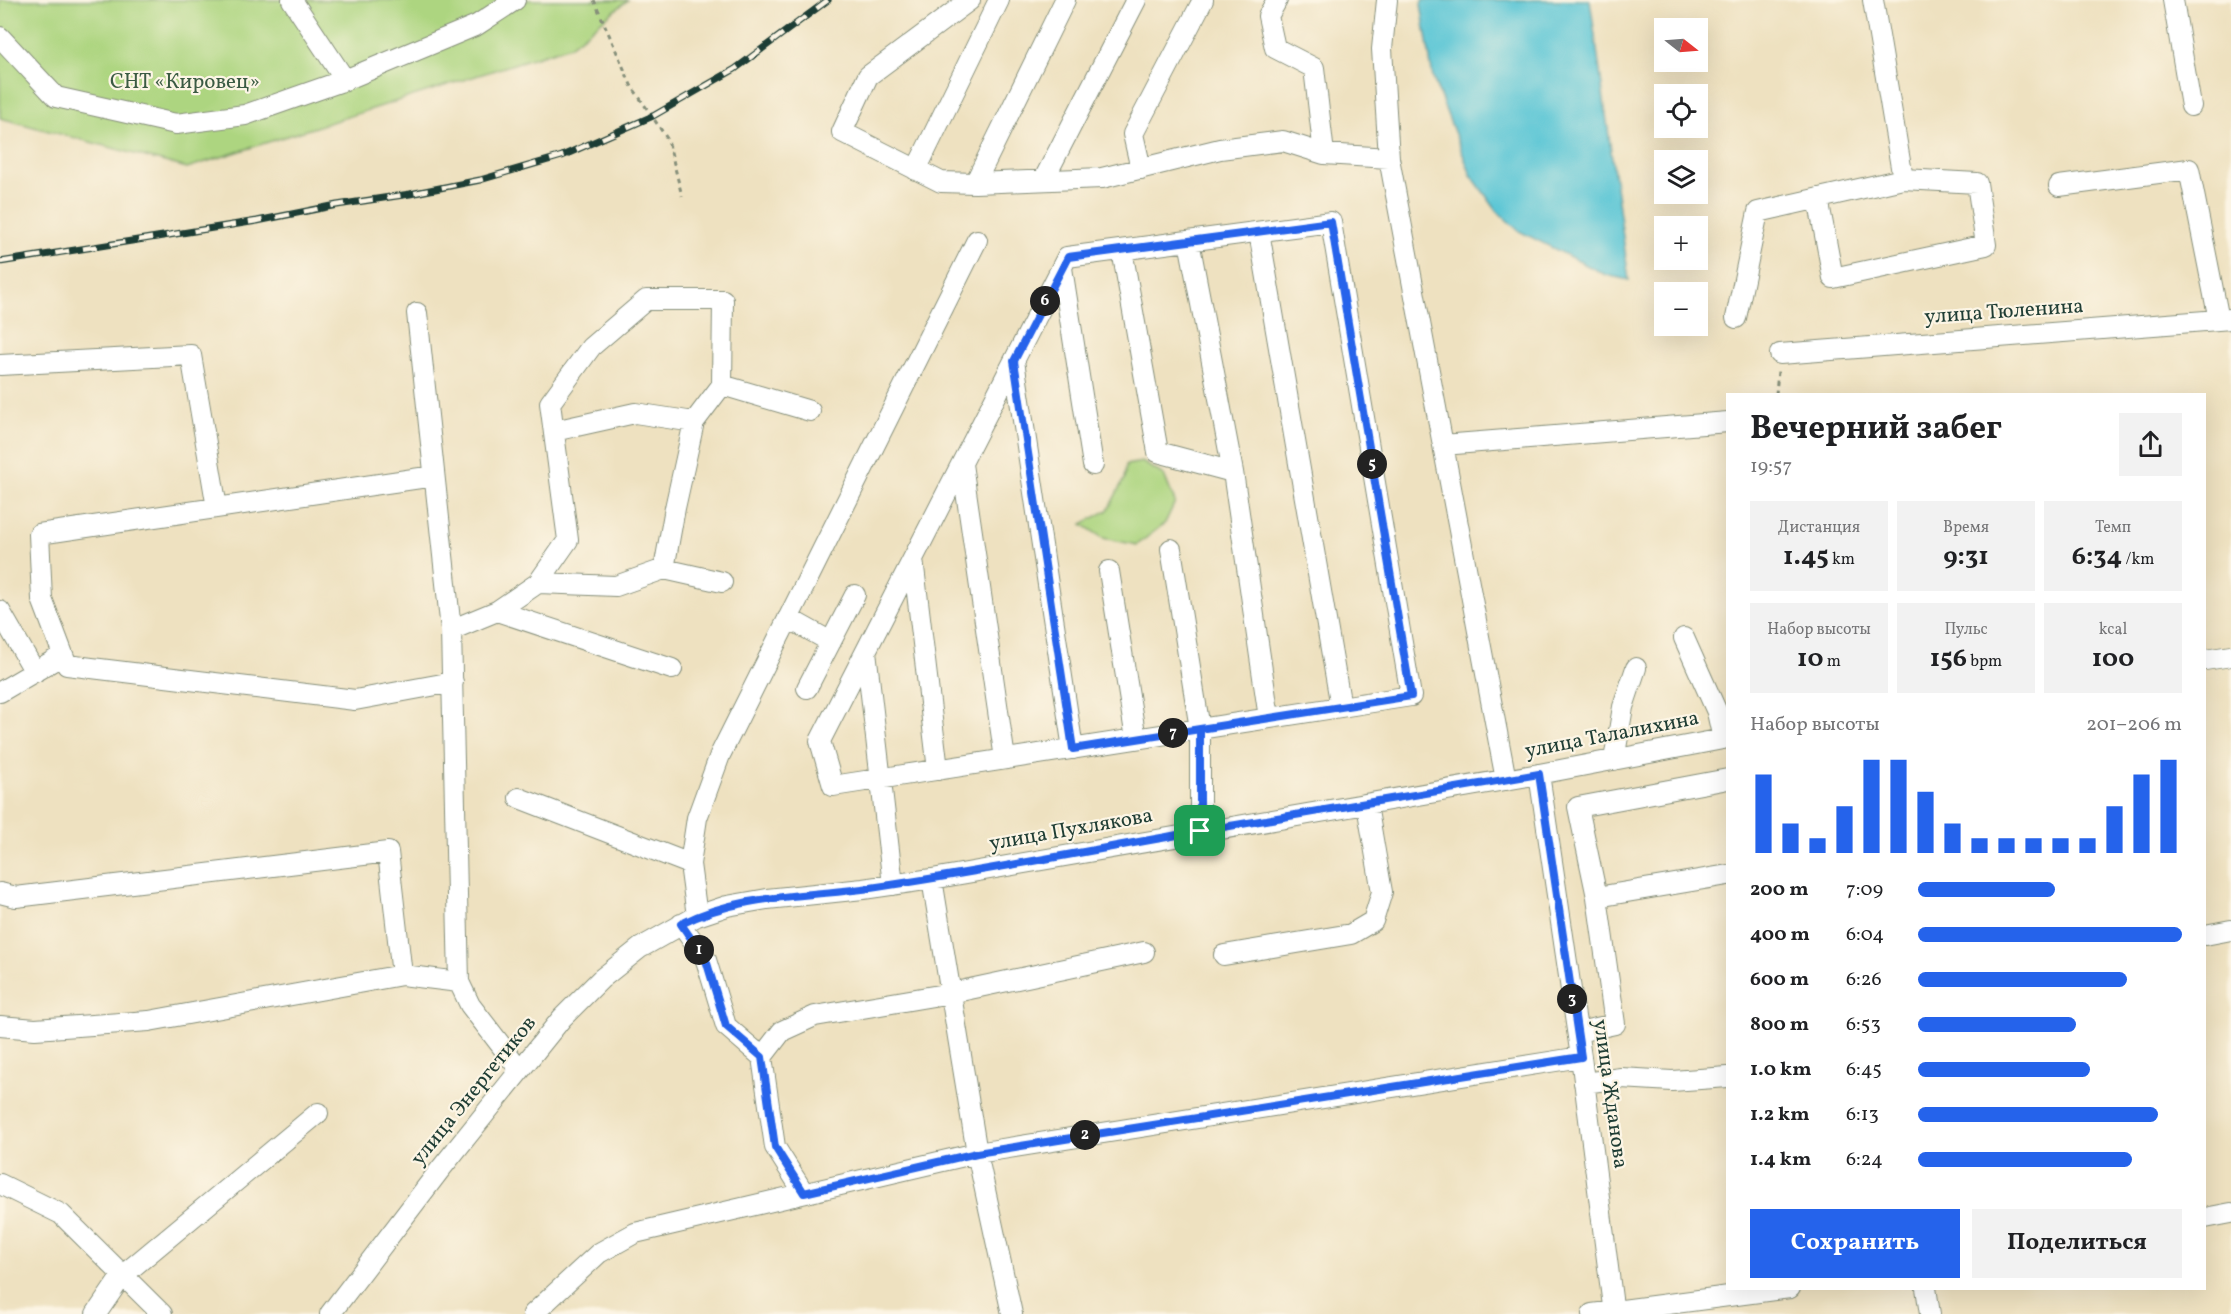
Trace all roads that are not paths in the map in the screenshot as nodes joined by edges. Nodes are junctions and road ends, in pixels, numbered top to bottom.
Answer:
1 (292, 0) edge
2 (515, 0) edge
3 (970, 0) edge
4 (999, 0) edge
5 (1065, 0) edge
6 (1136, 0) edge
7 (1203, 0) edge
8 (1277, 0) edge
9 (1387, 0) edge
10 (1873, 0) edge
11 (2174, 0) edge
12 (0, 37) edge
13 (345, 80) junction
14 (2191, 106) dead end
15 (1324, 154) junction
16 (1389, 158) junction
17 (1141, 169) junction
18 (916, 170) junction
19 (1044, 179) junction
20 (1903, 179) junction
21 (975, 183) junction
22 (2059, 186) dead end
23 (1818, 198) junction
24 (1259, 232) junction
25 (977, 240) dead end
26 (1189, 241) junction
27 (1122, 250) junction
28 (1062, 268) junction
29 (417, 313) dead end
30 (1736, 318) dead end
31 (2225, 319) edge
32 (1780, 354) dead end
33 (1014, 361) junction
34 (0, 365) edge
35 (722, 385) junction
36 (810, 411) dead end
37 (694, 422) junction
38 (1726, 422) edge
39 (554, 431) junction
40 (1443, 445) junction
41 (962, 464) junction
42 (1093, 465) dead end
43 (1233, 472) junction
44 (434, 476) junction
45 (217, 508) junction
46 (1171, 549) dead end
47 (913, 559) junction
48 (664, 568) junction
49 (1109, 571) dead end
50 (722, 582) dead end
51 (538, 583) junction
52 (855, 595) dead end
53 (0, 611) edge
54 (497, 611) junction
55 (788, 618) junction
56 (451, 630) junction
57 (1684, 638) dead end
58 (831, 642) junction
59 (866, 651) junction
60 (63, 655) junction
61 (2231, 656) edge
62 (2206, 660) edge
63 (1636, 668) dead end
64 (672, 669) dead end
65 (35, 672) junction
66 (453, 682) junction
67 (807, 688) dead end
68 (0, 692) edge
69 (1726, 698) edge
70 (1341, 707) junction
71 (1717, 712) junction
72 (1269, 718) junction
73 (1200, 729) junction
74 (1725, 738) edge
75 (1136, 739) junction
76 (1073, 749) junction
77 (1005, 759) junction
78 (1614, 760) junction
79 (938, 770) junction
80 (1539, 774) junction
81 (882, 778) junction
82 (1726, 779) edge
83 (1506, 780) junction
84 (519, 798) dead end
85 (1367, 804) junction
86 (1200, 831) junction
87 (690, 864) junction
88 (1726, 875) edge
89 (932, 879) junction
90 (893, 885) junction
91 (0, 893) edge
92 (1597, 897) junction
93 (689, 920) junction
94 (2231, 930) edge
95 (2206, 935) edge
96 (1144, 952) dead end
97 (1224, 956) dead end
98 (402, 975) junction
99 (459, 982) junction
100 (951, 993) junction
101 (0, 1026) edge
102 (1578, 1032) junction
103 (762, 1057) junction
104 (1581, 1057) junction
105 (520, 1070) junction
106 (1726, 1077) edge
107 (1584, 1083) junction
108 (318, 1113) dead end
109 (977, 1153) junction
110 (0, 1184) edge
111 (804, 1193) junction
112 (2231, 1214) edge
113 (2206, 1218) edge
114 (123, 1276) junction
115 (1775, 1290) edge
116 (1926, 1290) edge
117 (1614, 1312) edge
118 (96, 1314) edge
119 (162, 1314) edge
120 (330, 1314) edge
121 (533, 1314) edge
122 (1012, 1314) edge
123 (1592, 1314) edge
124 (1930, 1314) edge

1 - 13 street
2 - 13 street
3 - 18 street
4 - 18 street
5 - 21 street
6 - 19 street
7 - 17 street
8 - 15 street
9 - 16 street
10 - 20 street
11 - 14 street
12 - 13 street
15 - 16 street
15 - 17 street
16 - 40 street
17 - 19 street
18 - 21 street
19 - 21 street
20 - 23 street
20 - 23 street
22 - 31 street
23 - 30 street
24 - 26 street
24 - 70 street
24 - 70 street
25 - 55 street
26 - 27 street
26 - 43 street
27 - 28 street
27 - 43 street
28 - 33 street
28 - 42 street
29 - 44 street
31 - 32 street, улица Тюленина
33 - 41 street
33 - 76 street
34 - 45 street
35 - 36 street
35 - 37 street
35 - 39 street
37 - 39 street
37 - 48 street
38 - 40 street
39 - 51 street
40 - 83 street
41 - 47 street
41 - 77 street
43 - 72 street
44 - 45 street
44 - 56 street
45 - 60 street
46 - 73 street
47 - 59 street
47 - 79 street
48 - 50 street
48 - 51 street
49 - 75 street
51 - 54 street
52 - 58 street
53 - 65 street
54 - 56 street
54 - 64 street
55 - 58 street
55 - 87 street
56 - 66 street
57 - 71 street
58 - 67 street
59 - 81 street
59 - 81 street
60 - 65 street
60 - 66 street
61 - 62 street
63 - 78 street
65 - 68 street
66 - 99 street
69 - 71 street
70 - 72 street
71 - 74 street
72 - 73 street
73 - 75 street
73 - 86 street
74 - 78 street, улица Талалихина
75 - 76 street
76 - 77 street
77 - 79 street
78 - 80 street, улица Талалихина
79 - 81 street
80 - 83 street, улица Талалихина
80 - 102 street, улица Жданова
81 - 90 street
82 - 92 street
83 - 85 street, улица Пухлякова
84 - 87 street
85 - 86 street, улица Пухлякова
85 - 97 street
86 - 89 street, улица Пухлякова
87 - 93 street
88 - 92 street
89 - 90 street, улица Пухлякова
89 - 100 street
90 - 93 street, улица Пухлякова
91 - 98 street
92 - 102 street
93 - 103 street
93 - 105 street, улица Энергетиков
94 - 95 street
96 - 100 street
98 - 99 street
98 - 101 street
99 - 105 street
100 - 103 street
100 - 109 street
102 - 104 street, улица Жданова
103 - 111 street
104 - 107 street, улица Жданова
104 - 109 street
105 - 120 street, улица Энергетиков
106 - 107 street
107 - 117 street, улица Жданова
108 - 114 street
109 - 111 street
109 - 122 street
110 - 114 street
111 - 121 street
112 - 113 street
114 - 118 street
114 - 119 street
115 - 117 street
116 - 124 street
117 - 123 street

